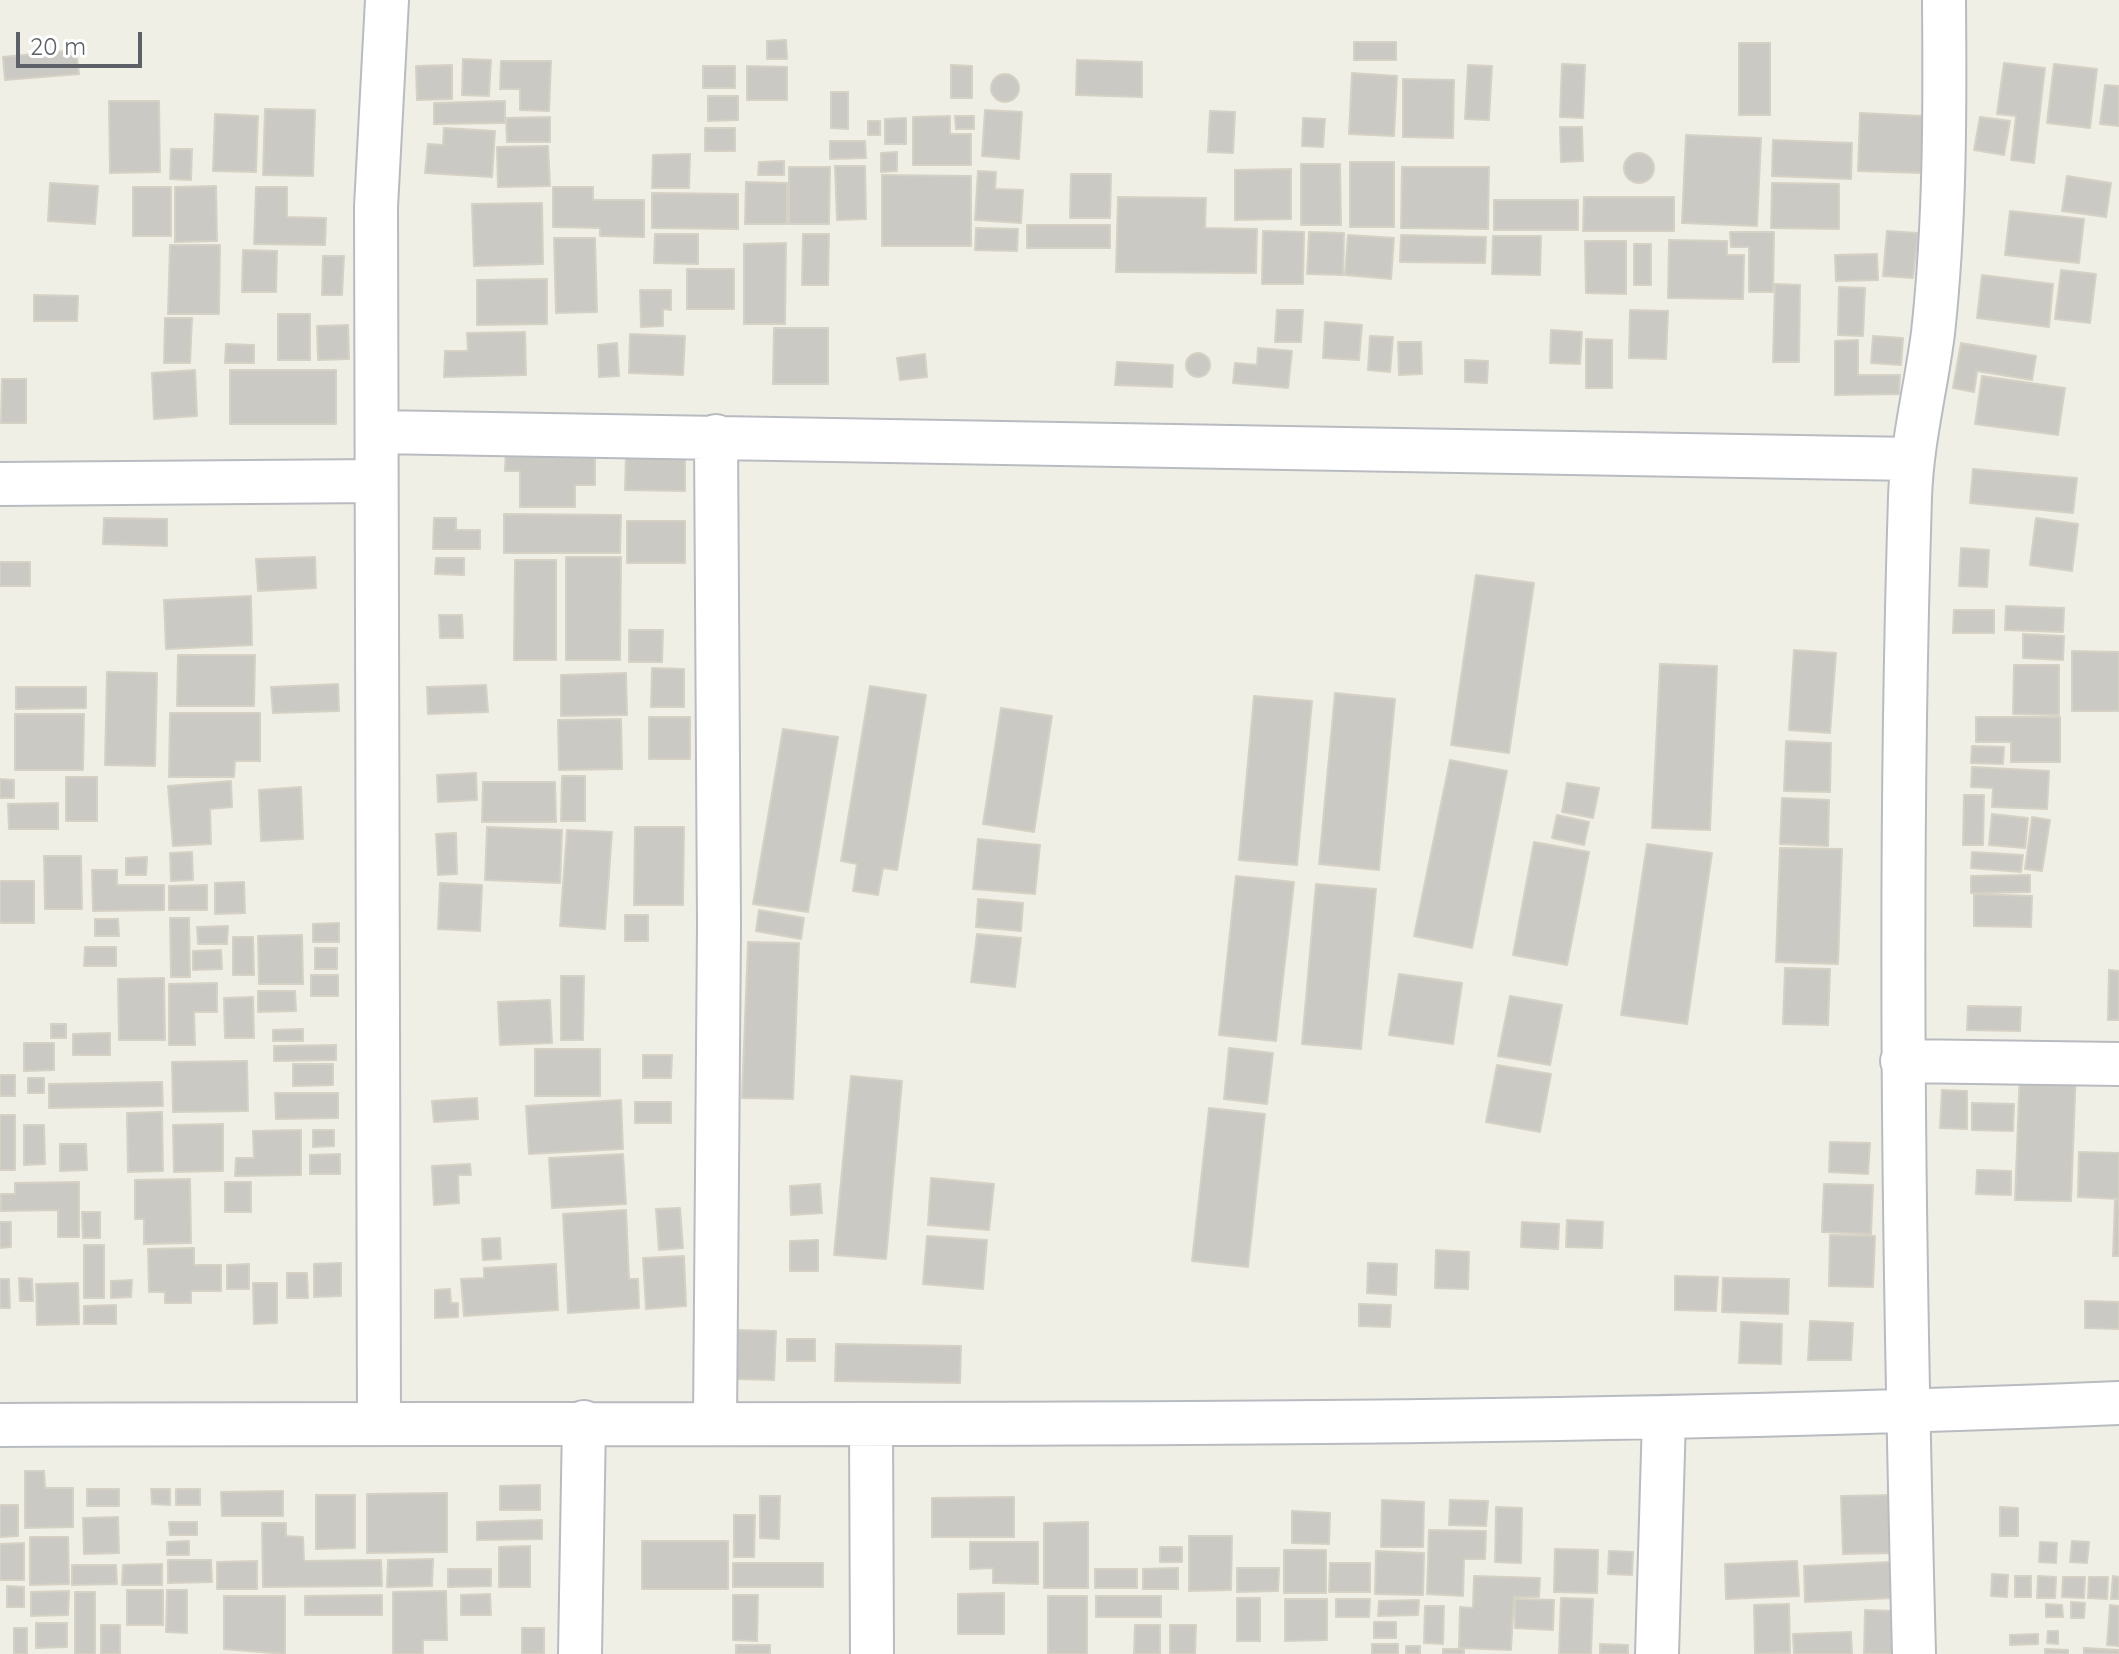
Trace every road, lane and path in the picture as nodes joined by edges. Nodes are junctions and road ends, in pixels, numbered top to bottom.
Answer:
1 (387, 0) edge
2 (1944, 0) edge
3 (378, 432) junction
4 (716, 436) junction
5 (1912, 459) junction
6 (376, 481) junction
7 (0, 484) edge
8 (1902, 1061) junction
9 (2119, 1064) edge
10 (2119, 1403) edge
11 (1908, 1412) junction
12 (1664, 1418) junction
13 (584, 1422) junction
14 (379, 1423) junction
15 (715, 1423) junction
16 (871, 1424) junction
17 (0, 1425) edge
18 (580, 1654) edge
19 (872, 1654) edge
20 (1657, 1654) edge
21 (1914, 1654) edge

1 - 3 street
2 - 5 street
3 - 4 street
3 - 6 street
4 - 5 street
4 - 15 street
5 - 8 street
6 - 7 street
6 - 14 street
8 - 9 street
8 - 11 street
10 - 11 street
11 - 12 street
11 - 21 street
12 - 16 street
12 - 20 street
13 - 14 street
13 - 15 street
13 - 18 street
14 - 17 street
15 - 16 street
16 - 19 street

